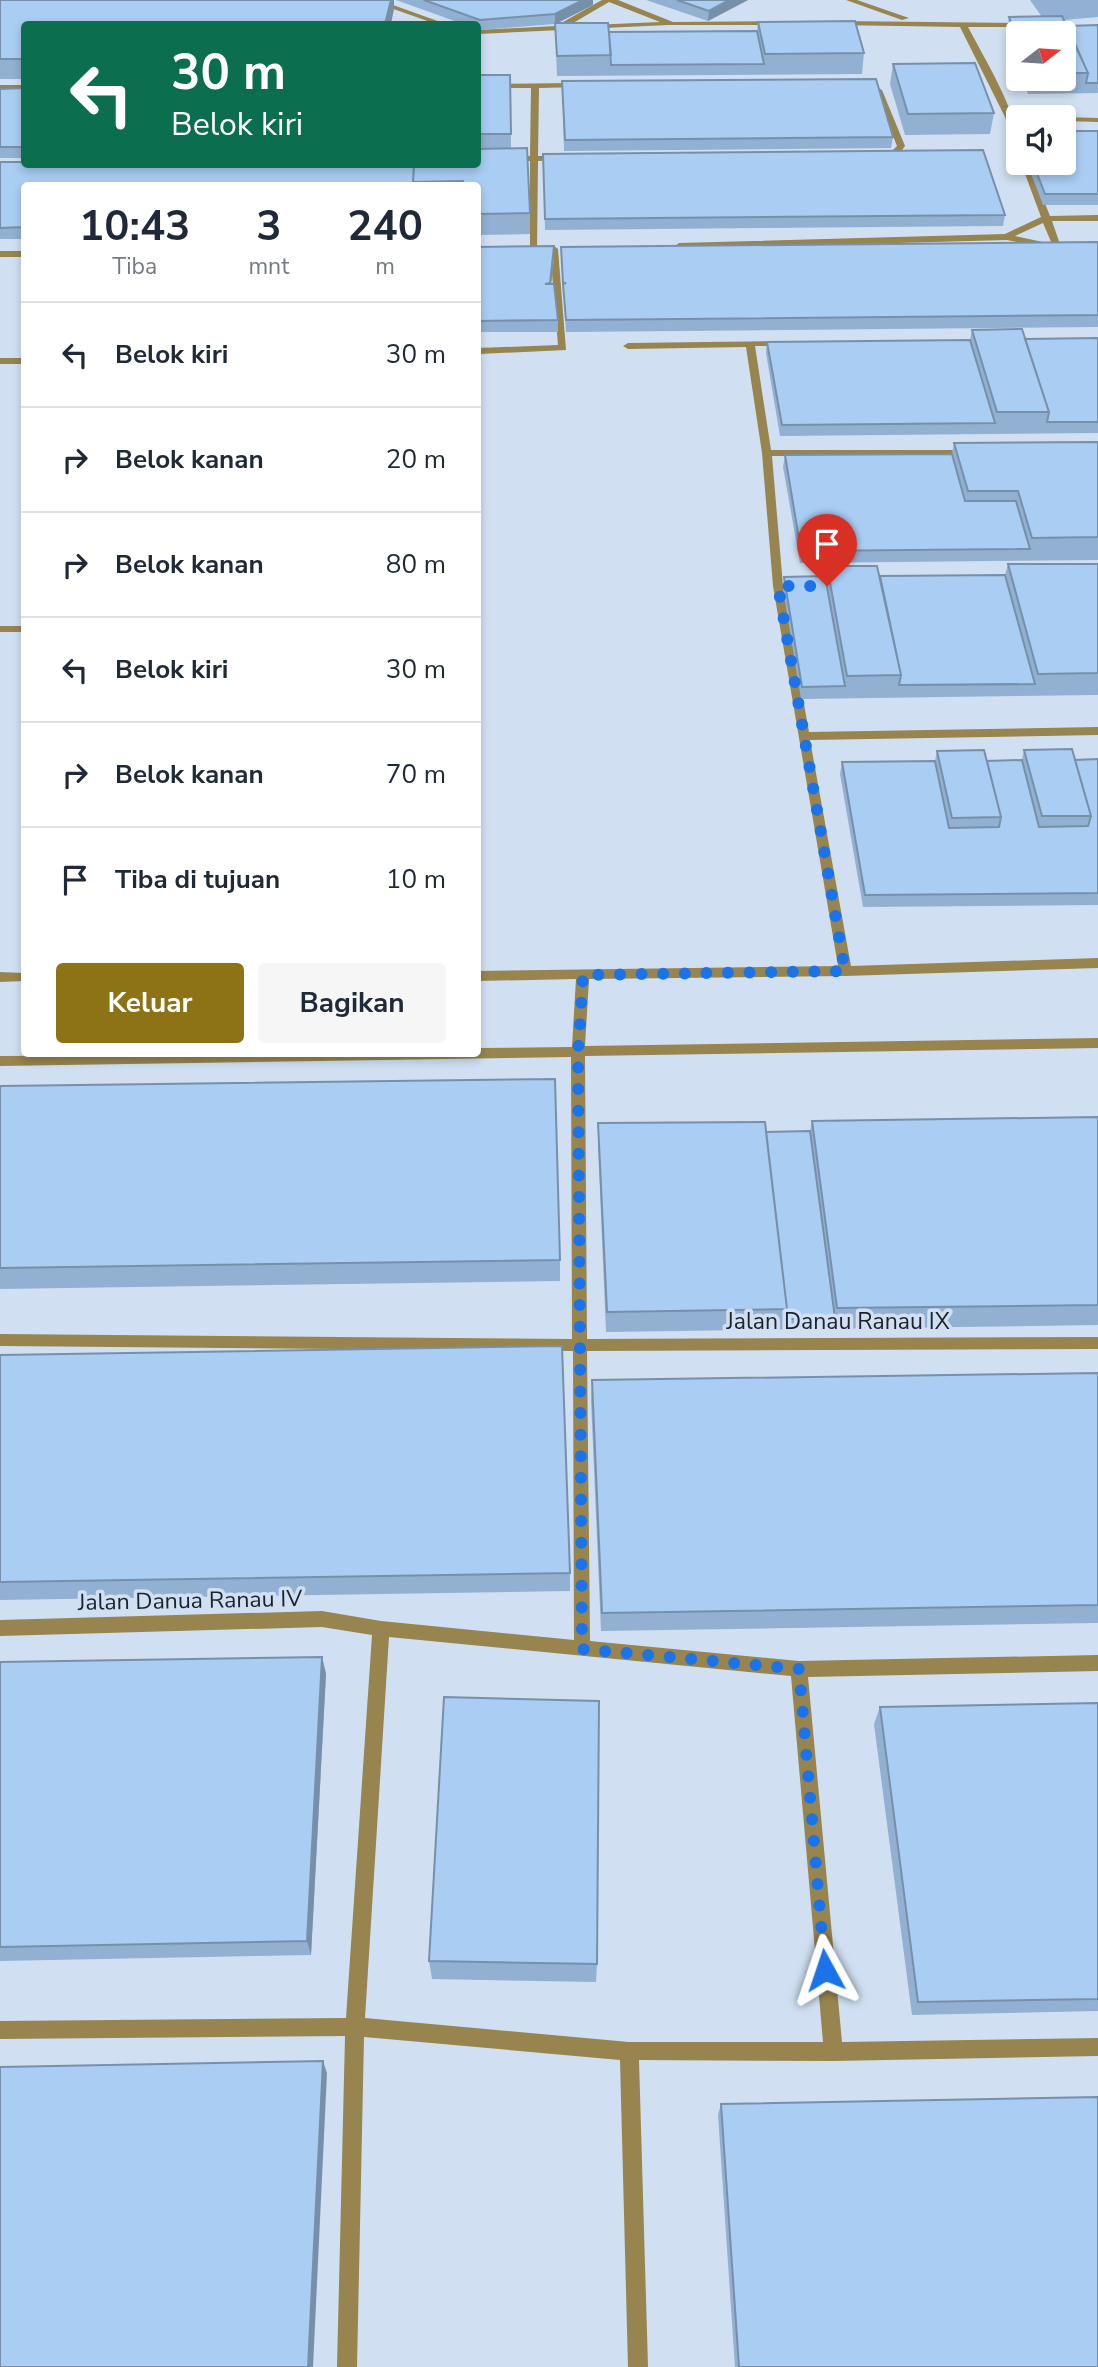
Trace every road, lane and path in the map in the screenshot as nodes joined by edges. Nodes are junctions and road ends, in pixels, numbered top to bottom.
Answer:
1 (372, 0) edge
2 (609, 0) edge
3 (850, 0) edge
4 (362, 5) edge
5 (389, 5) junction
6 (434, 21) edge
7 (918, 22) junction
8 (781, 23) edge
9 (822, 23) edge
10 (962, 23) junction
11 (672, 24) junction
12 (1006, 24) edge
13 (558, 29) junction
14 (481, 32) edge
15 (858, 82) edge
16 (590, 85) edge
17 (481, 86) edge
18 (535, 86) junction
19 (0, 87) edge
20 (21, 87) edge
21 (1007, 105) edge
22 (1076, 119) edge
23 (1098, 120) edge
24 (864, 155) edge
25 (574, 158) edge
26 (481, 159) edge
27 (533, 159) junction
28 (1029, 175) edge
29 (1098, 218) edge
30 (1044, 219) junction
31 (1007, 237) junction
32 (664, 246) edge
33 (1057, 247) junction
34 (1070, 247) edge
35 (554, 249) junction
36 (568, 249) edge
37 (519, 250) edge
38 (533, 250) junction
39 (0, 254) edge
40 (21, 254) edge
41 (792, 343) edge
42 (750, 344) junction
43 (628, 346) dead end
44 (481, 351) edge
45 (0, 361) edge
46 (21, 361) edge
47 (767, 453) junction
48 (988, 453) edge
49 (778, 586) junction
50 (792, 586) edge
51 (0, 629) edge
52 (21, 629) edge
53 (1098, 731) edge
54 (804, 736) junction
55 (1098, 963) edge
56 (845, 971) junction
57 (583, 975) junction
58 (481, 976) edge
59 (0, 977) edge
60 (21, 977) edge
61 (1098, 1043) edge
62 (578, 1054) junction
63 (481, 1055) edge
64 (330, 1057) edge
65 (0, 1061) edge
66 (0, 1340) edge
67 (1098, 1343) edge
68 (579, 1345) junction
69 (0, 1628) edge
70 (381, 1629) junction
71 (582, 1649) junction
72 (1098, 1663) edge
73 (799, 1669) junction
74 (355, 2027) junction
75 (0, 2029) edge
76 (1098, 2047) edge
77 (629, 2051) junction
78 (832, 2052) junction
79 (347, 2367) edge
80 (638, 2367) edge

1 - 5 street
2 - 11 street
2 - 13 street
3 - 7 street
4 - 5 street
5 - 6 street
7 - 9 street
7 - 10 street
8 - 11 street
10 - 12 street
10 - 21 street
11 - 13 street
13 - 14 street
15 - 24 street
16 - 18 street
17 - 18 street
18 - 27 street
19 - 20 street
22 - 23 street
25 - 27 street
26 - 27 street
27 - 38 street
28 - 30 street
29 - 30 street
30 - 31 street
30 - 33 street
31 - 32 street
31 - 33 street
33 - 34 street
35 - 36 street
35 - 38 street
35 - 44 street
37 - 38 street
39 - 40 street
41 - 42 street
42 - 43 street
42 - 47 street
45 - 46 street
47 - 48 street
47 - 49 street
49 - 50 street
49 - 54 street
51 - 52 street
53 - 54 street
54 - 56 street
55 - 56 street
56 - 57 street
57 - 58 street
57 - 62 street
59 - 60 street
61 - 62 street
62 - 63 street
62 - 68 street
64 - 65 street
66 - 68 street, Jalan Danau Ranau IX
67 - 68 street, Jalan Danau Ranau IX
68 - 71 street
69 - 70 street, Jalan Danua Ranau IV
70 - 71 street, Jalan Danua Ranau IV
70 - 74 street
71 - 73 street, Jalan Danua Ranau IV
72 - 73 street, Jalan Danua Ranau IV
73 - 78 street
74 - 75 street
74 - 77 street
74 - 79 street
76 - 78 street
77 - 78 street
77 - 80 street

